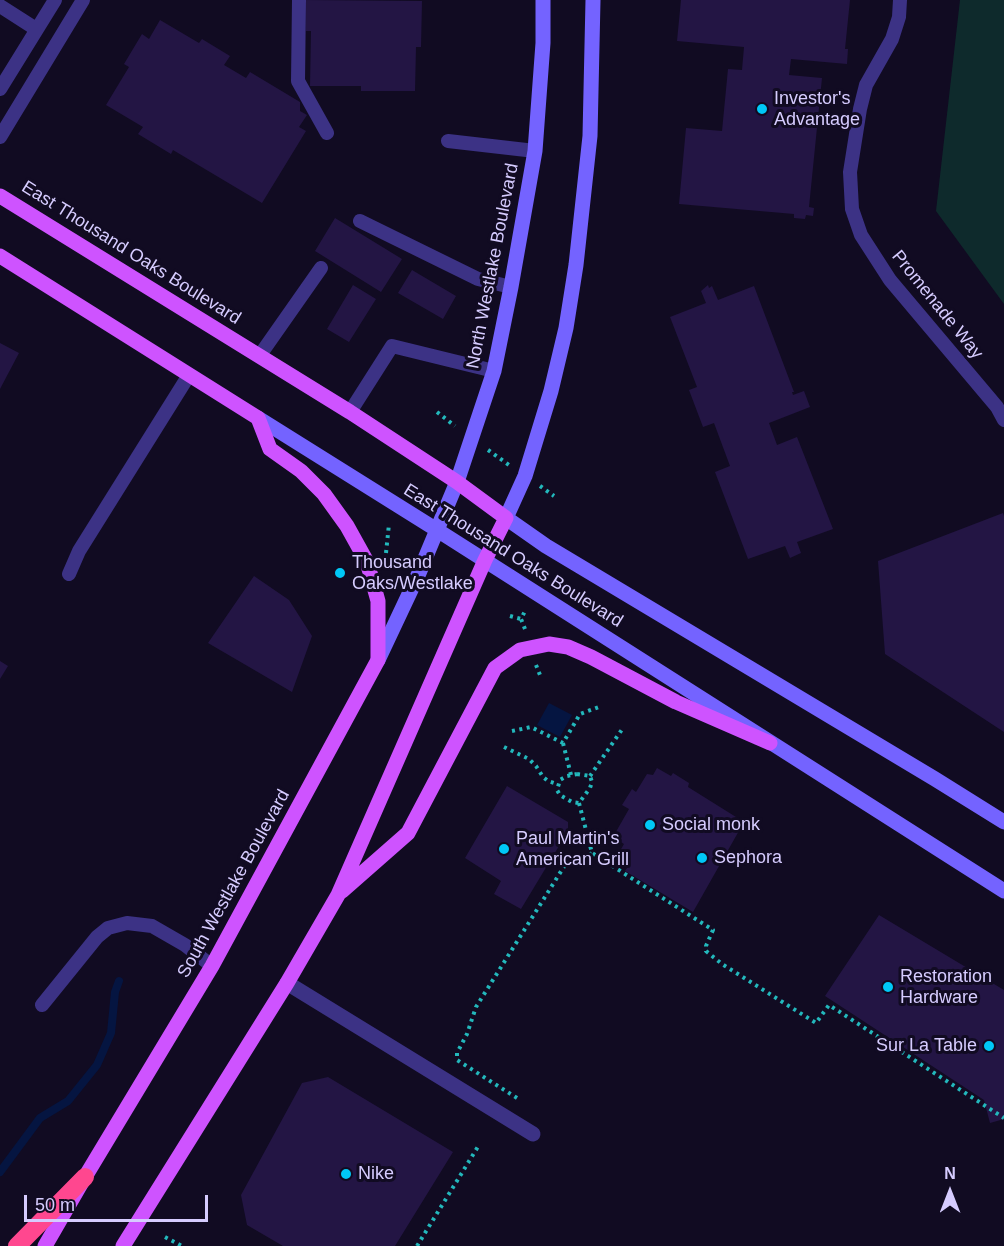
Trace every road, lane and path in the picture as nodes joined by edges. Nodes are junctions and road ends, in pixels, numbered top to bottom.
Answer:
1 (55, 0) edge
2 (83, 0) edge
3 (299, 0) edge
4 (543, 0) edge
5 (593, 0) edge
6 (900, 0) edge
7 (0, 6) edge
8 (36, 29) junction
9 (0, 89) edge
10 (327, 133) dead end
11 (0, 137) edge
12 (448, 141) dead end
13 (535, 151) junction
14 (0, 195) edge
15 (360, 221) dead end
16 (0, 256) edge
17 (321, 268) dead end
18 (512, 287) junction
19 (260, 355) junction
20 (494, 371) junction
21 (189, 375) junction
22 (350, 412) junction
23 (437, 412) dead end
24 (258, 418) junction
25 (1004, 420) edge
26 (472, 439) junction
27 (525, 476) junction
28 (457, 482) junction
29 (554, 496) dead end
30 (506, 518) junction
31 (388, 524) dead end
32 (437, 530) junction
33 (386, 555) dead end
34 (485, 560) junction
35 (69, 574) dead end
36 (526, 609) dead end
37 (510, 616) dead end
38 (521, 619) junction
39 (526, 632) dead end
40 (378, 660) junction
41 (599, 707) dead end
42 (623, 728) dead end
43 (512, 731) dead end
44 (562, 743) junction
45 (770, 743) junction
46 (504, 747) dead end
47 (571, 775) junction
48 (590, 777) junction
49 (557, 784) junction
50 (579, 803) junction
51 (1004, 822) edge
52 (592, 854) junction
53 (1004, 891) edge
54 (338, 895) junction
55 (212, 966) junction
56 (287, 983) junction
57 (42, 1005) dead end
58 (517, 1098) dead end
59 (1004, 1118) edge
60 (533, 1134) dead end
61 (479, 1145) dead end
62 (85, 1177) junction
63 (165, 1237) dead end
64 (16, 1246) edge
65 (45, 1246) edge
66 (123, 1246) edge
67 (182, 1246) edge
68 (417, 1246) edge

1 - 8 lane
2 - 11 lane
3 - 10 lane
4 - 13 main road, North Westlake Boulevard
5 - 27 main road
6 - 25 lane, Promenade Way
7 - 8 lane
8 - 9 lane
12 - 13 lane
13 - 18 main road, North Westlake Boulevard
14 - 19 main road, East Thousand Oaks Boulevard
15 - 18 lane
16 - 21 main road, East Thousand Oaks Boulevard
17 - 19 lane
18 - 20 main road, North Westlake Boulevard
19 - 22 main road, East Thousand Oaks Boulevard
20 - 22 lane
20 - 26 main road, North Westlake Boulevard
21 - 24 main road, East Thousand Oaks Boulevard
21 - 35 lane
22 - 28 main road, East Thousand Oaks Boulevard
23 - 26 path
24 - 32 main road, East Thousand Oaks Boulevard
24 - 40 main road
26 - 27 path
26 - 28 main road, North Westlake Boulevard
27 - 29 path
27 - 30 main road
28 - 30 main road, East Thousand Oaks Boulevard
28 - 32 main road, North Westlake Boulevard
30 - 34 main road
30 - 51 main road, East Thousand Oaks Boulevard
31 - 33 path
32 - 34 main road, East Thousand Oaks Boulevard
32 - 40 main road, South Westlake Boulevard
34 - 45 main road, East Thousand Oaks Boulevard
34 - 54 main road
36 - 38 path
37 - 38 path
38 - 39 path
40 - 55 main road, South Westlake Boulevard
41 - 44 path
42 - 48 path
43 - 44 path
44 - 47 path
45 - 53 main road, East Thousand Oaks Boulevard
45 - 54 main road
46 - 49 path
47 - 48 path
47 - 49 path
48 - 50 path
49 - 50 path
50 - 52 path
52 - 58 path
52 - 59 path
54 - 56 main road
55 - 57 lane
55 - 62 main road, South Westlake Boulevard
56 - 60 street
56 - 66 main road
61 - 68 path
62 - 64 highway
62 - 65 main road, South Westlake Boulevard
63 - 67 path

